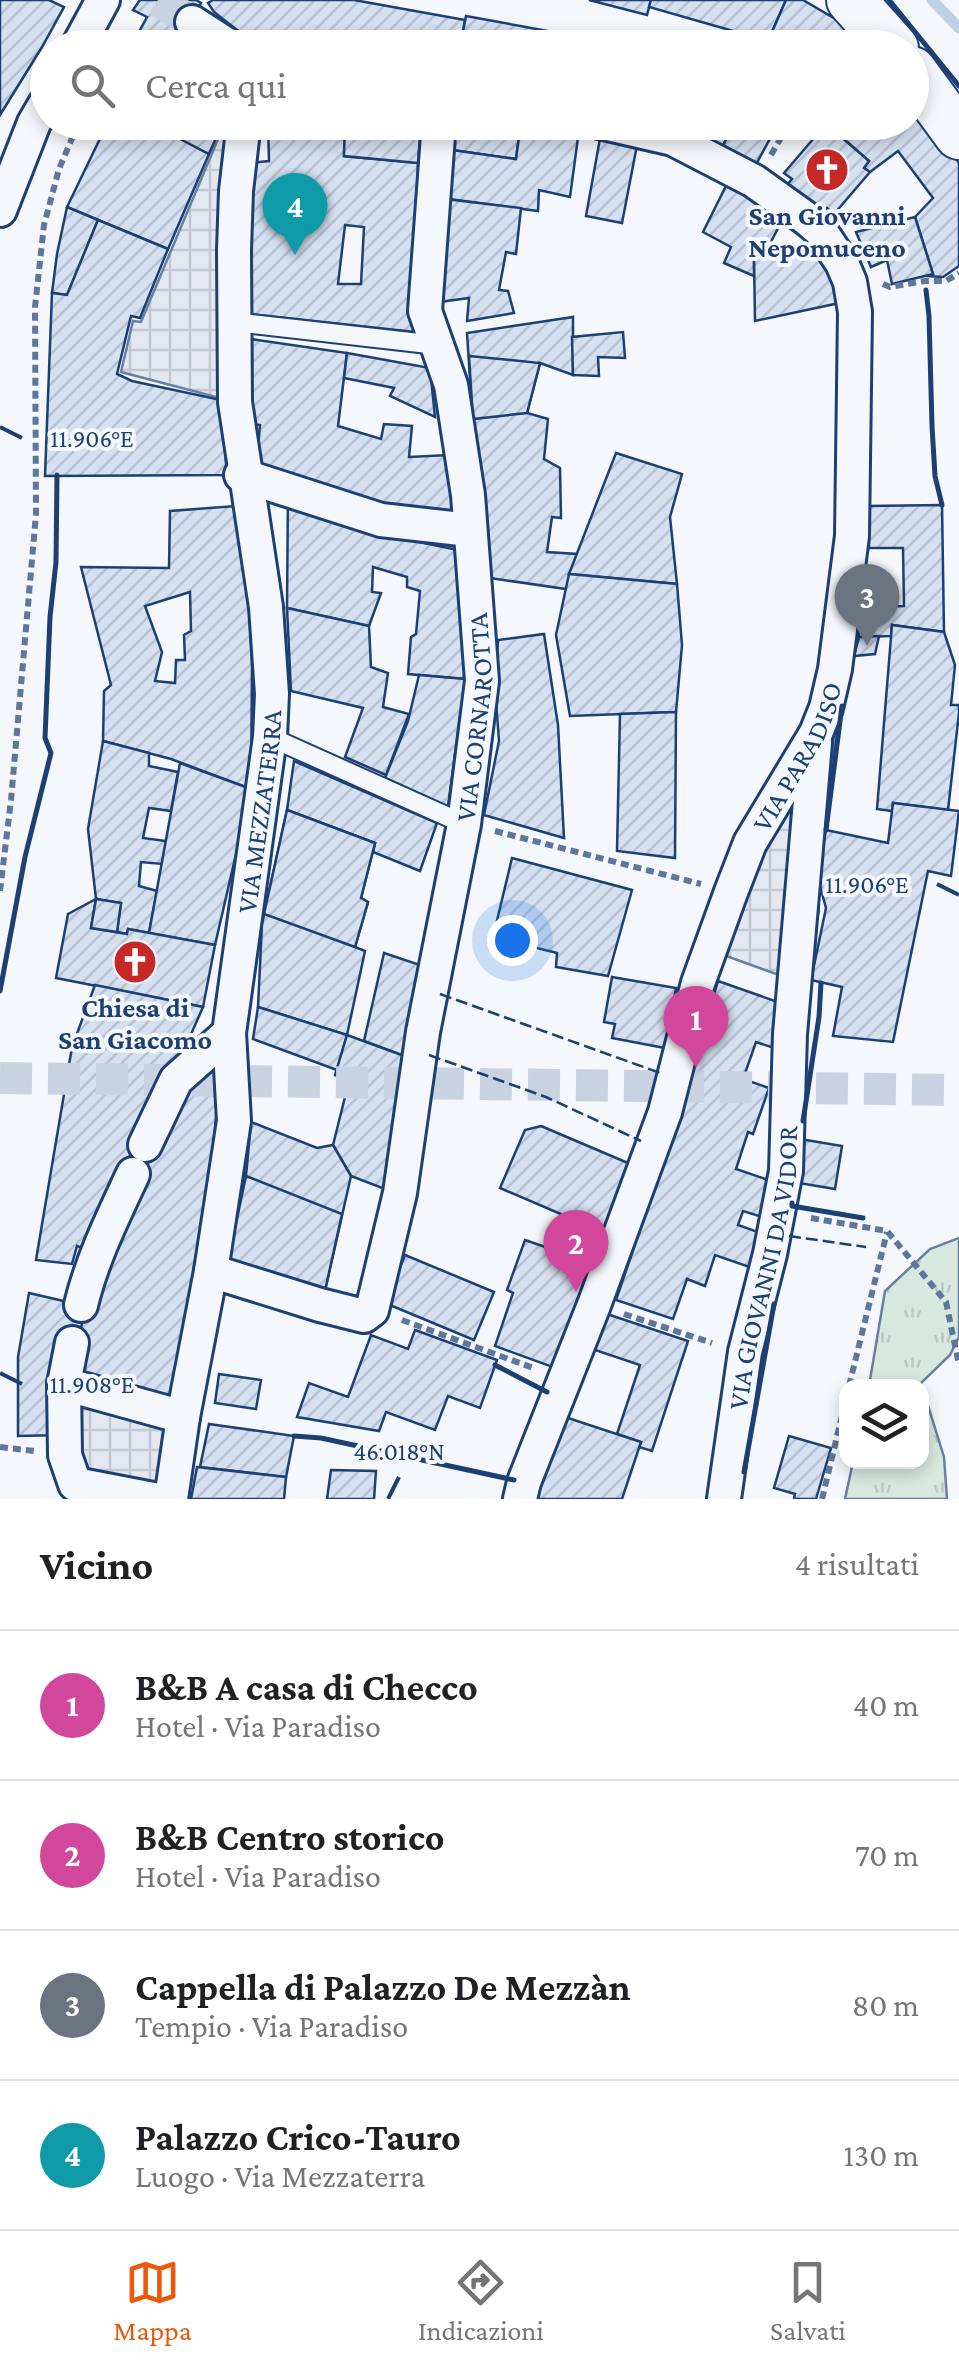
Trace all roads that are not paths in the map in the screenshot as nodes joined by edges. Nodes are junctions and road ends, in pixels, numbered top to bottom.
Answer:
1 (851, 0) edge
2 (92, 3) edge
3 (192, 22) tunnel mouth
4 (83, 30) edge
5 (204, 30) edge
6 (878, 30) edge
7 (929, 94) edge
8 (30, 133) edge
9 (959, 134) edge
10 (242, 140) edge
11 (438, 140) edge
12 (675, 140) edge
13 (0, 210) edge
14 (234, 322) junction
15 (437, 345) junction
16 (243, 476) junction
17 (470, 530) junction
18 (816, 733) junction
19 (270, 736) junction
20 (464, 824) junction
21 (229, 1032) junction
22 (212, 1271) junction
23 (82, 1305) dead end
24 (72, 1343) dead end
25 (64, 1384) junction
26 (183, 1417) junction
27 (152, 1499) edge
28 (171, 1499) edge
29 (520, 1499) edge
30 (724, 1499) edge

1 - 6 street
2 - 4 street
3 - 5 street
7 - 9 street
8 - 13 street
10 - 14 street, VIA MEZZATERRA
11 - 15 street, VIA CORNAROTTA
12 - 18 street, VIA PARADISO
14 - 15 lane
14 - 16 street, VIA MEZZATERRA
15 - 17 street, VIA CORNAROTTA
16 - 17 street
16 - 19 street, VIA MEZZATERRA
17 - 20 street, VIA CORNAROTTA
18 - 29 street, VIA PARADISO
18 - 30 street, VIA GIOVANNI DA VIDOR
19 - 20 lane
19 - 21 street, VIA MEZZATERRA
20 - 22 street, VIA CORNAROTTA
21 - 22 street, VIA MEZZATERRA
21 - 23 street
22 - 26 street, VIA MEZZATERRA
24 - 25 street
25 - 26 street
25 - 27 street
26 - 28 street, VIA MEZZATERRA

